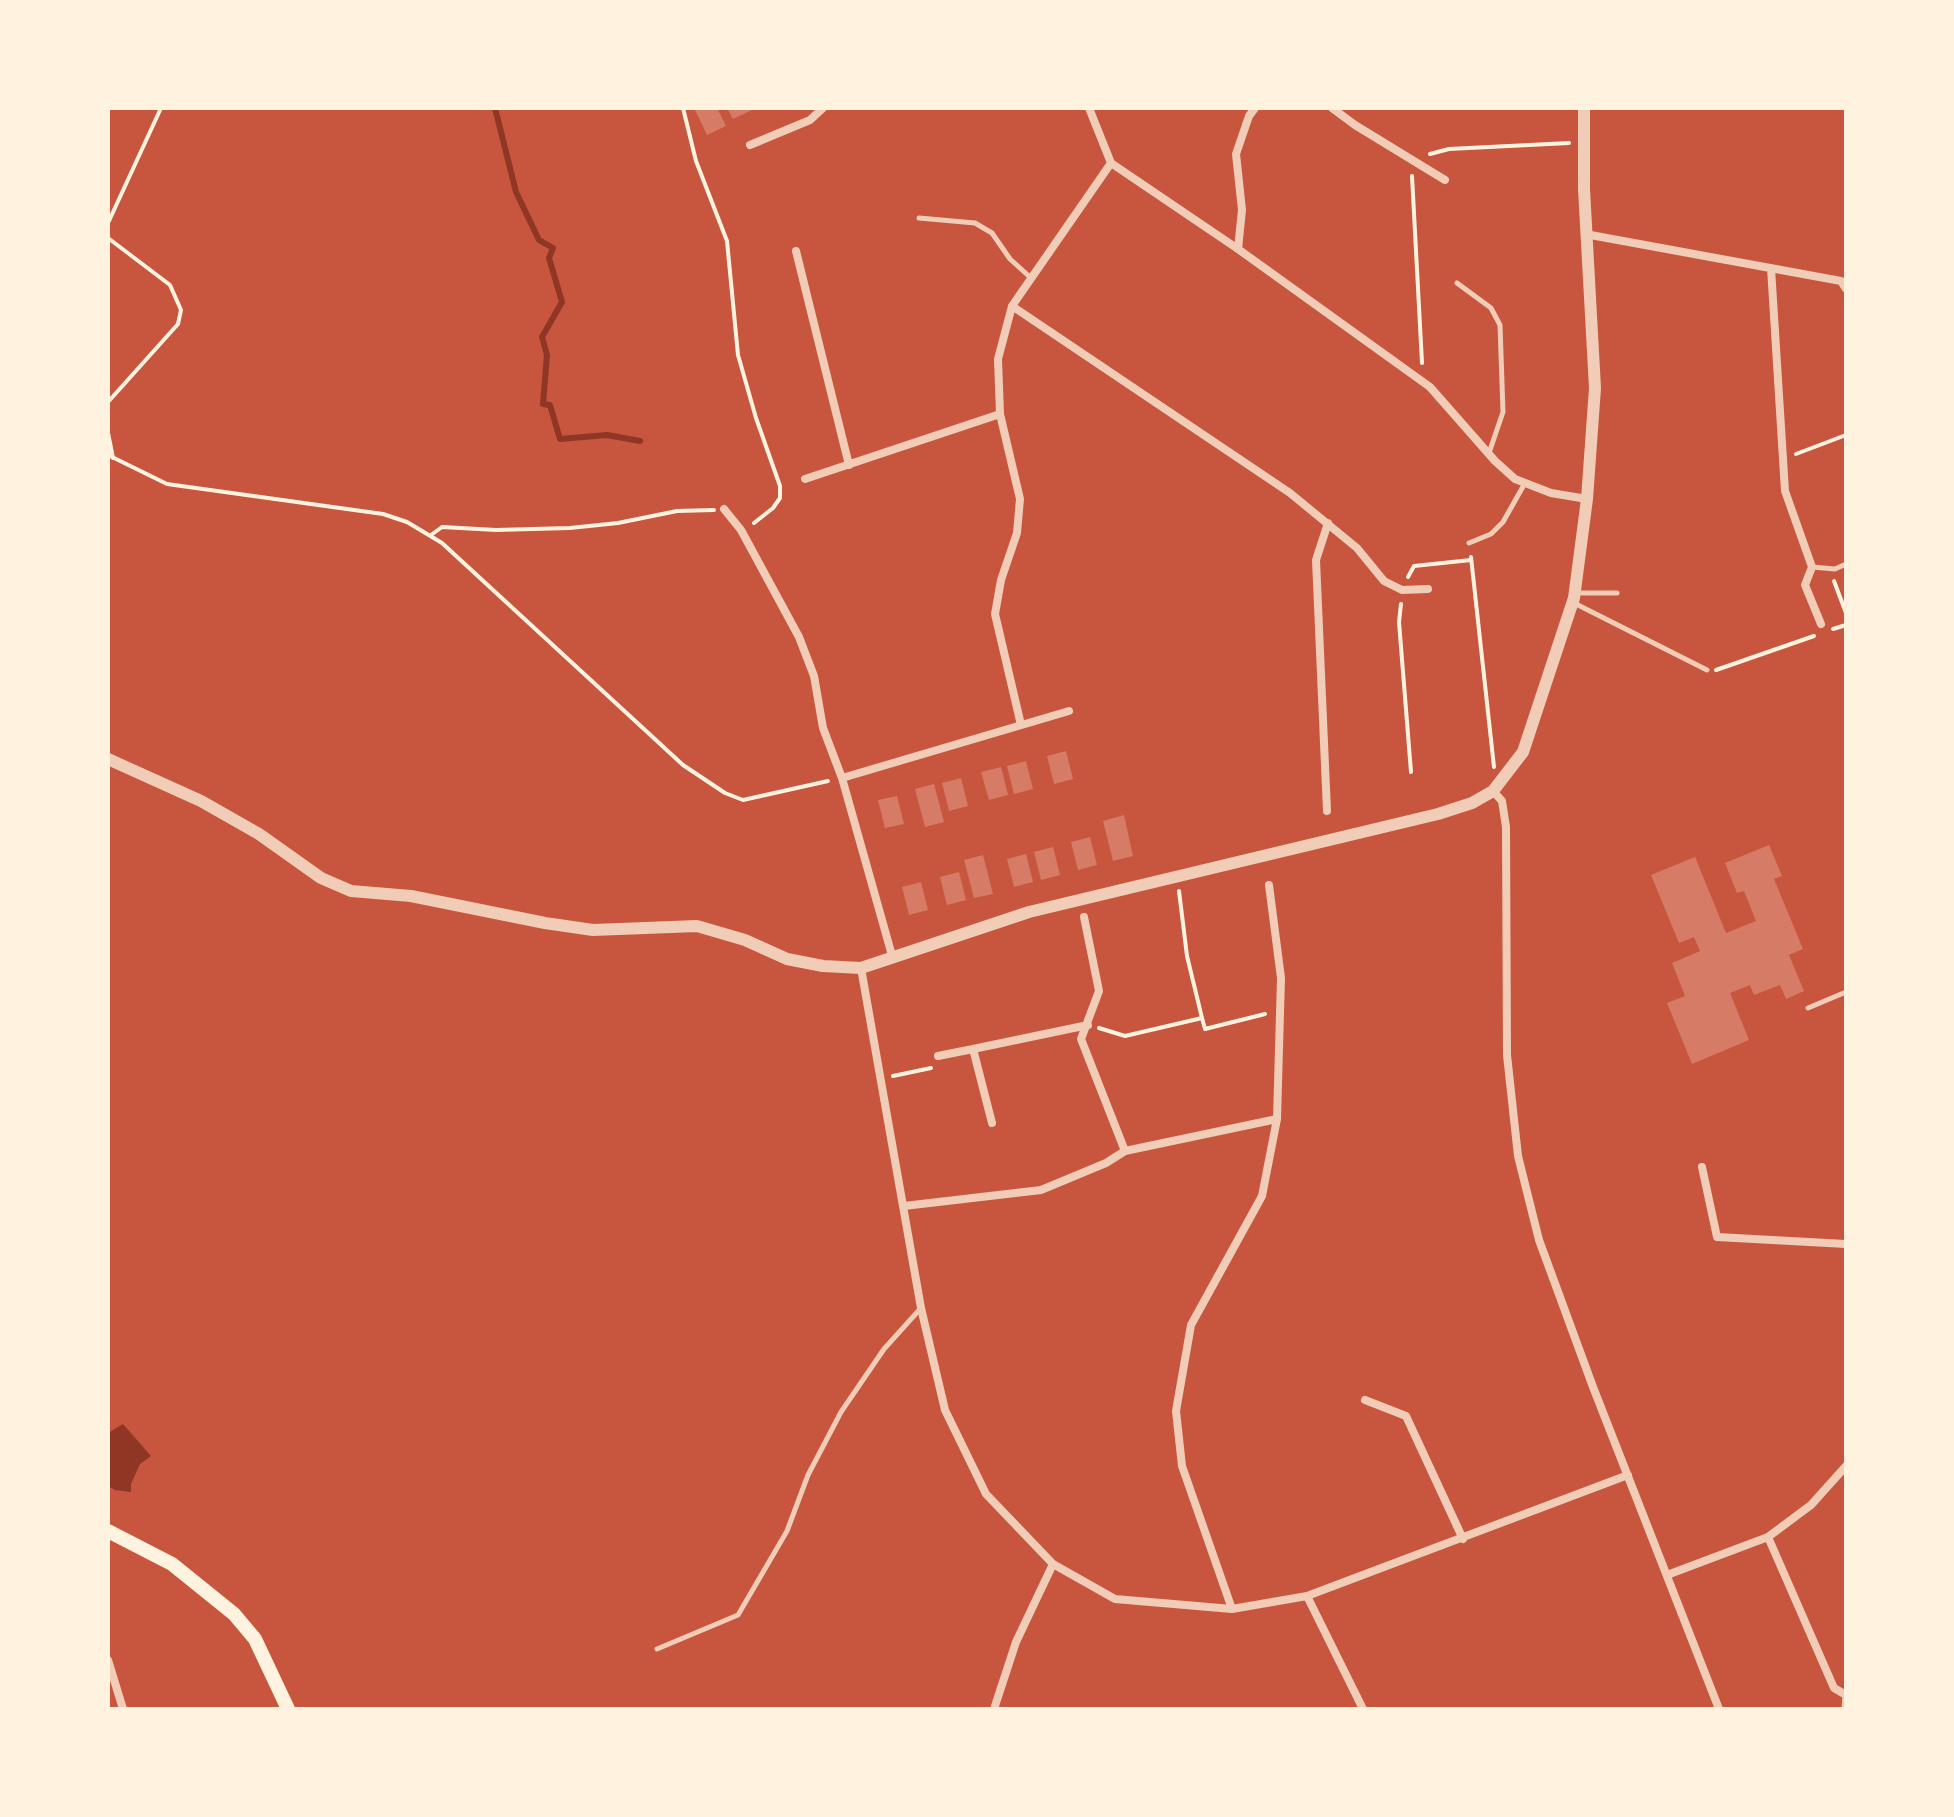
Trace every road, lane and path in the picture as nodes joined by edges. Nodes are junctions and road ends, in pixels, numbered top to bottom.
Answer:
1 (161, 108) edge
2 (683, 108) edge
3 (823, 108) edge
4 (1089, 108) edge
5 (1255, 108) edge
6 (1332, 108) edge
7 (1584, 108) edge
8 (1584, 142) junction
9 (750, 145) dead end
10 (1412, 159) junction
11 (1111, 163) junction
12 (1445, 180) dead end
13 (919, 218) dead end
14 (108, 223) edge
15 (1585, 234) junction
16 (108, 238) edge
17 (1238, 249) junction
18 (796, 251) dead end
19 (1771, 268) junction
20 (1031, 278) junction
21 (1457, 283) dead end
22 (1846, 289) edge
23 (1012, 306) junction
24 (1423, 382) junction
25 (108, 402) edge
26 (1000, 414) junction
27 (108, 433) edge
28 (1846, 435) edge
29 (1489, 454) junction
30 (1782, 455) junction
31 (110, 456) edge
32 (849, 465) junction
33 (805, 479) dead end
34 (1525, 483) junction
35 (1587, 499) junction
36 (724, 509) joint
37 (1328, 523) junction
38 (741, 530) junction
39 (431, 536) junction
40 (1469, 543) joint
41 (1471, 560) junction
42 (1846, 564) edge
43 (1812, 567) junction
44 (1835, 569) junction
45 (1428, 589) dead end
46 (1402, 590) junction
47 (1617, 593) dead end
48 (1574, 598) junction
49 (1846, 613) edge
50 (1821, 624) dead end
51 (1846, 625) edge
52 (1832, 630) dead end
53 (1817, 635) dead end
54 (1707, 670) joint
55 (1069, 711) dead end
56 (1021, 725) junction
57 (108, 759) edge
58 (1411, 772) dead end
59 (842, 778) junction
60 (1505, 778) junction
61 (1493, 791) junction
62 (1327, 811) dead end
63 (1176, 877) junction
64 (1269, 885) dead end
65 (1084, 917) dead end
66 (893, 959) junction
67 (861, 968) junction
68 (1846, 992) edge
69 (1808, 1008) dead end
70 (1280, 1013) junction
71 (1202, 1018) junction
72 (1088, 1025) junction
73 (973, 1049) junction
74 (938, 1056) joint
75 (881, 1079) junction
76 (1277, 1119) junction
77 (992, 1123) dead end
78 (1125, 1151) junction
79 (1702, 1167) dead end
80 (904, 1206) junction
81 (1846, 1244) edge
82 (921, 1308) junction
83 (1365, 1400) dead end
84 (1846, 1466) edge
85 (1628, 1475) junction
86 (108, 1531) edge
87 (1768, 1537) junction
88 (1463, 1539) junction
89 (1053, 1564) junction
90 (1667, 1575) junction
91 (1307, 1596) junction
92 (1232, 1609) junction
93 (657, 1649) dead end
94 (108, 1660) edge
95 (1846, 1695) edge
96 (123, 1709) edge
97 (288, 1709) edge
98 (994, 1709) edge
99 (1363, 1709) edge
100 (1719, 1709) edge
101 (1844, 1709) edge

1 - 14 path
2 - 38 path
3 - 9 street
4 - 11 street
5 - 17 street
6 - 10 street
7 - 8 street
8 - 10 path
8 - 15 street
10 - 12 street
10 - 24 path
11 - 17 street
11 - 20 street
13 - 20 lane
15 - 19 street
15 - 35 street
16 - 25 path
17 - 24 street
18 - 32 street
19 - 22 street
19 - 30 street
20 - 23 street
21 - 29 lane
23 - 26 street
23 - 37 street
24 - 29 street
26 - 32 street
26 - 56 street
27 - 31 path
28 - 30 path
29 - 34 street
30 - 43 street
31 - 39 path
32 - 33 street
34 - 35 street
34 - 40 lane
35 - 48 street
36 - 38 street
36 - 39 path
37 - 46 street
37 - 62 street
38 - 59 street
39 - 59 path
40 - 41 path
41 - 46 path
41 - 60 path
42 - 44 lane
43 - 44 lane
43 - 50 street
44 - 49 path
45 - 46 street
46 - 58 path
47 - 48 lane
48 - 54 lane
48 - 60 street
51 - 52 path
53 - 54 path
55 - 56 street
56 - 59 street
57 - 67 street
59 - 66 street
60 - 61 street
61 - 63 street
61 - 85 street
63 - 66 street
63 - 71 path
64 - 70 street
65 - 72 street
66 - 67 street
67 - 75 street
68 - 69 lane
70 - 71 path
70 - 76 street
71 - 72 path
72 - 73 street
72 - 78 street
73 - 74 street
73 - 77 street
74 - 75 path
75 - 80 street
76 - 78 street
76 - 92 street
78 - 80 street
79 - 81 street
80 - 82 street
82 - 89 street
82 - 93 lane
83 - 88 street
84 - 87 street
85 - 88 street
85 - 90 street
86 - 97 main road
87 - 90 street
87 - 95 street
88 - 91 street
89 - 92 street
89 - 98 street
90 - 100 street
91 - 92 street
91 - 99 street
94 - 96 street
95 - 101 lane

